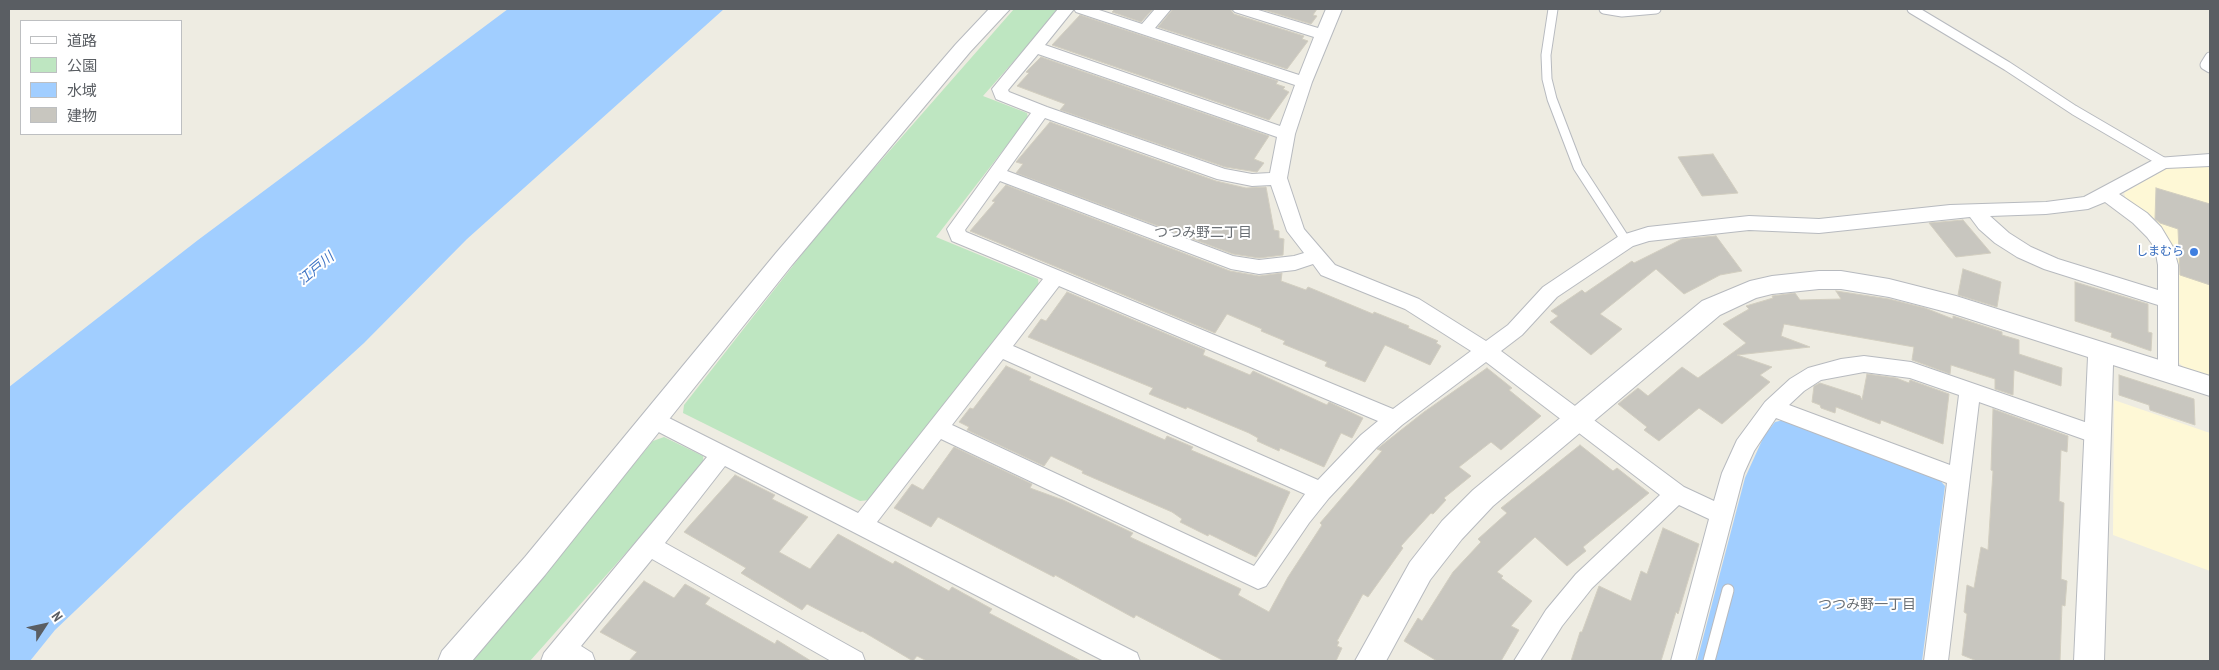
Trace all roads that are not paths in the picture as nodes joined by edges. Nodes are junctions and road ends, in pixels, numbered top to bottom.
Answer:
1 (1000, 9) edge
2 (1066, 9) edge
3 (1081, 9) edge
4 (1164, 9) edge
5 (1240, 9) edge
6 (1334, 9) edge
7 (1554, 9) edge
8 (1604, 9) edge
9 (1656, 9) edge
10 (1912, 9) edge
11 (1146, 29) junction
12 (1323, 35) junction
13 (1034, 47) junction
14 (2210, 57) edge
15 (2210, 68) edge
16 (1304, 82) junction
17 (1041, 110) junction
18 (1286, 134) junction
19 (2210, 160) edge
20 (2163, 162) junction
21 (995, 173) junction
22 (1278, 178) junction
23 (2106, 194) junction
24 (1976, 211) junction
25 (1626, 241) junction
26 (1316, 256) junction
27 (1055, 277) junction
28 (2168, 300) junction
29 (1000, 349) junction
30 (1485, 350) junction
31 (2101, 352) junction
32 (2168, 372) junction
33 (2210, 386) edge
34 (1970, 390) junction
35 (1772, 408) junction
36 (1578, 418) junction
37 (1395, 419) junction
38 (654, 420) junction
39 (938, 428) junction
40 (2097, 435) junction
41 (722, 454) junction
42 (1958, 478) junction
43 (1321, 491) junction
44 (1676, 494) junction
45 (1723, 515) junction
46 (862, 525) junction
47 (649, 546) junction
48 (1728, 590) dead end
49 (567, 657) edge
50 (452, 661) edge
51 (853, 661) edge
52 (1128, 661) edge
53 (1370, 661) edge
54 (1526, 661) edge
55 (1683, 661) edge
56 (1709, 661) edge
57 (1936, 661) edge
58 (2090, 661) edge

1 - 38 street
2 - 13 street
3 - 11 street
4 - 11 street
5 - 12 street
6 - 12 street
7 - 25 lane
8 - 9 lane
10 - 20 lane
11 - 16 street
12 - 16 street
13 - 17 street
13 - 18 street
14 - 15 lane
16 - 18 street
17 - 21 street
17 - 22 street
18 - 22 street
19 - 20 street
20 - 23 street
21 - 26 street
21 - 27 street
22 - 26 street
23 - 24 street
23 - 28 street
24 - 25 street
24 - 28 street
25 - 30 street
26 - 30 street
27 - 29 street
27 - 37 street
28 - 32 street
29 - 39 street
29 - 43 street
30 - 36 street
30 - 37 street
31 - 32 street
31 - 36 street
31 - 40 street
32 - 33 street
34 - 35 street
34 - 40 street
34 - 42 street
35 - 42 street
35 - 45 street
36 - 44 street
36 - 53 street
37 - 43 street
38 - 41 street
38 - 50 street
39 - 43 street
39 - 46 street
40 - 58 street
41 - 46 street
41 - 47 street
42 - 57 street
44 - 45 street
44 - 54 street
45 - 55 street
46 - 52 street
47 - 49 street
47 - 51 street
48 - 56 lane

